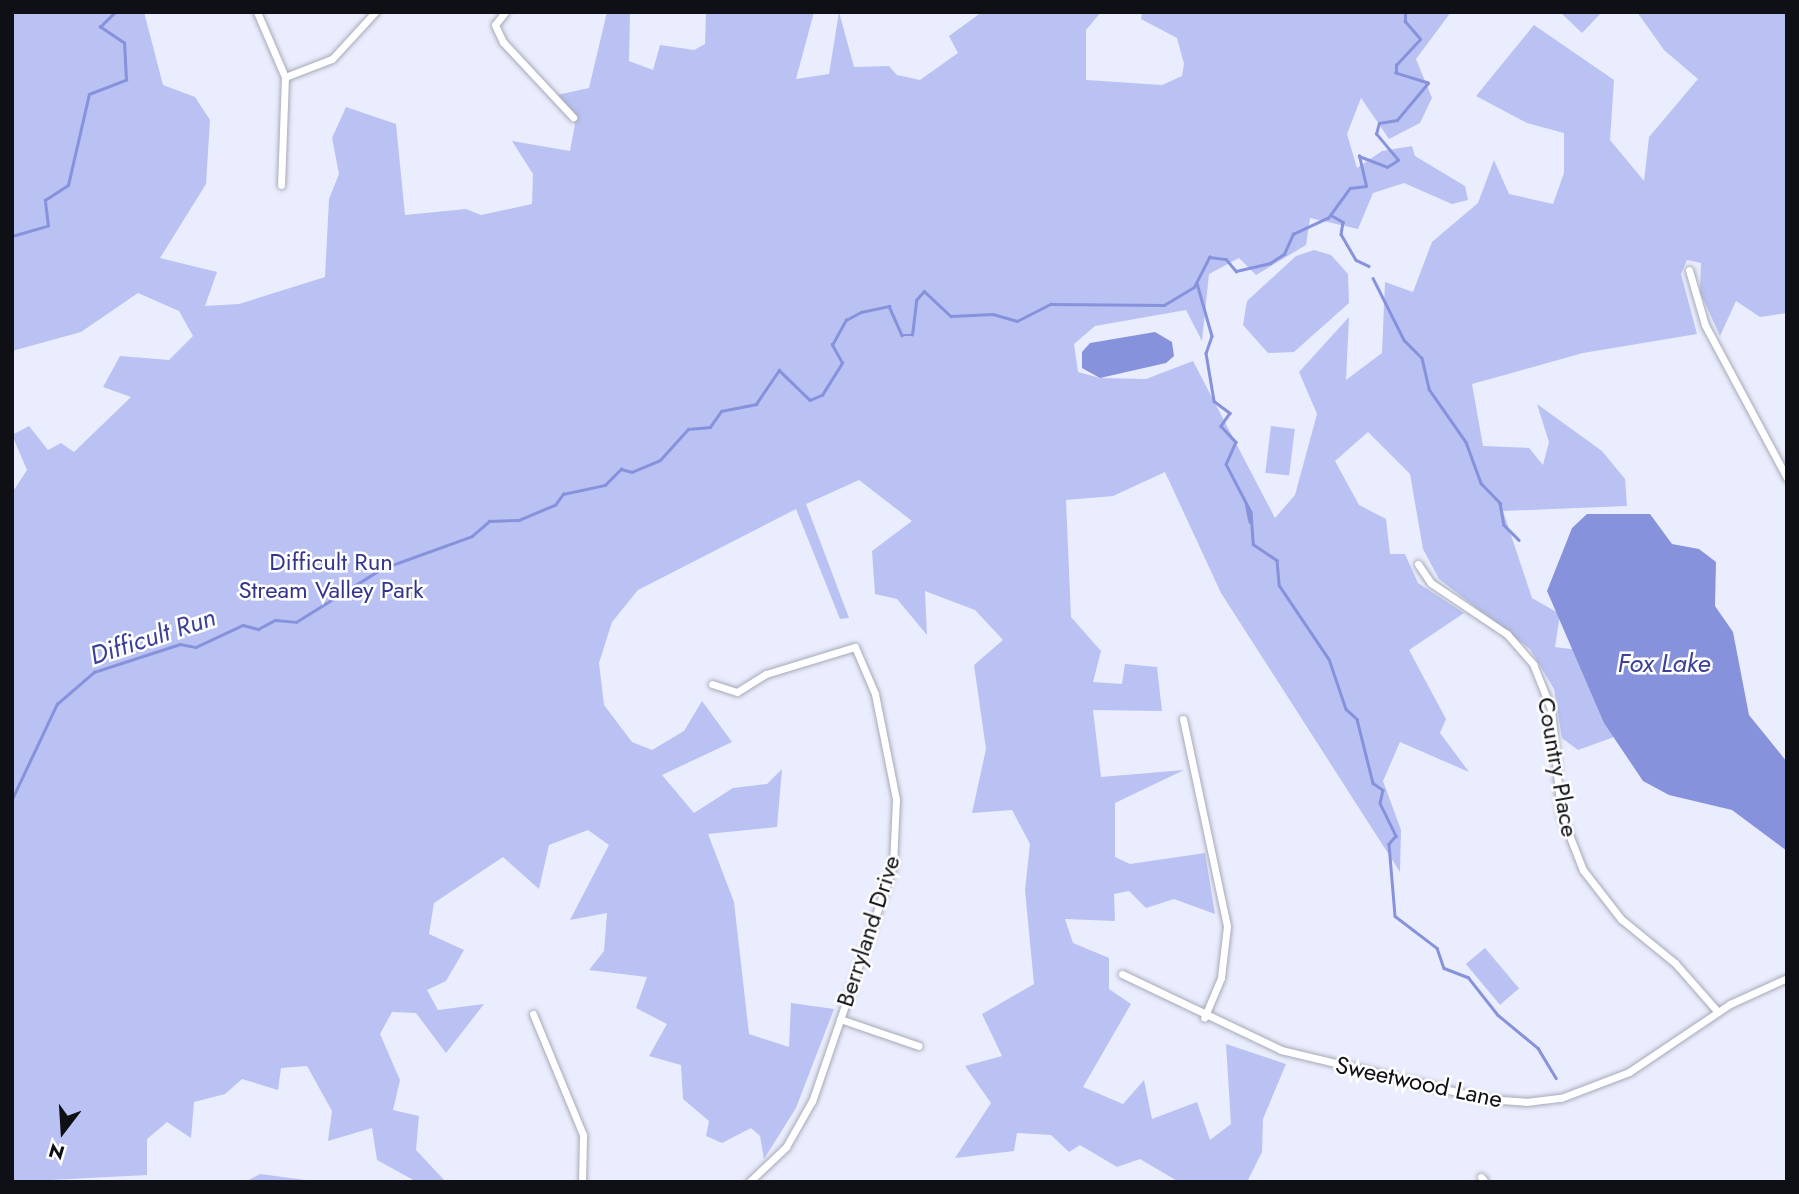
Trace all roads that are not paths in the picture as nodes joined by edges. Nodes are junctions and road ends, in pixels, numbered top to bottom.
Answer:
1 (257, 12) edge
2 (375, 12) edge
3 (505, 12) edge
4 (285, 77) junction
5 (573, 117) dead end
6 (281, 185) dead end
7 (1689, 270) dead end
8 (1787, 478) edge
9 (1418, 564) dead end
10 (712, 684) dead end
11 (1183, 719) dead end
12 (1122, 974) dead end
13 (1787, 978) edge
14 (1718, 1012) junction
15 (533, 1014) dead end
16 (1204, 1018) junction
17 (840, 1019) junction
18 (919, 1046) dead end
19 (582, 1182) edge
20 (748, 1182) edge

1 - 4 street
2 - 4 street
3 - 5 street
4 - 6 street
7 - 8 street
9 - 14 street, Country Place
10 - 17 street, Berryland Drive
11 - 16 street
12 - 16 street, Sweetwood Lane
13 - 14 street, Sweetwood Lane
14 - 16 street, Sweetwood Lane
15 - 19 street
17 - 18 street
17 - 20 street, Berryland Drive

